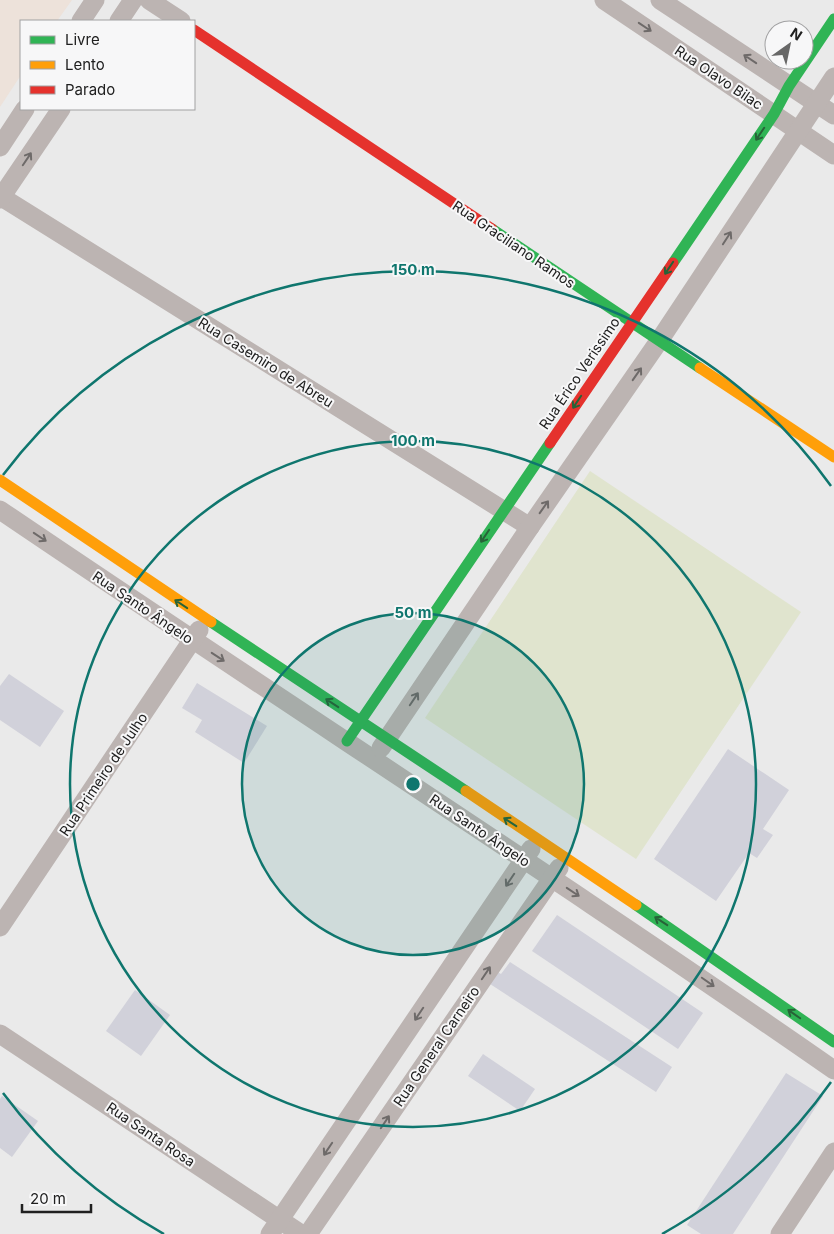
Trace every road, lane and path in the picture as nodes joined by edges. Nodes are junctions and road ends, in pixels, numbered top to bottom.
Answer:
1 (95, 0) edge
2 (133, 0) edge
3 (149, 0) edge
4 (604, 0) edge
5 (660, 0) edge
6 (834, 19) edge
7 (82, 20) edge
8 (120, 20) edge
9 (179, 20) edge
10 (195, 31) edge
11 (834, 77) edge
12 (789, 86) junction
13 (816, 104) junction
14 (24, 110) edge
15 (59, 110) edge
16 (774, 114) junction
17 (834, 115) edge
18 (798, 131) junction
19 (0, 147) edge
20 (834, 155) edge
21 (0, 197) edge
22 (632, 323) junction
23 (660, 341) junction
24 (834, 457) edge
25 (0, 480) edge
26 (0, 510) edge
27 (503, 510) junction
28 (530, 527) junction
29 (205, 620) junction
30 (193, 641) junction
31 (360, 722) junction
32 (386, 740) junction
33 (347, 741) junction
34 (373, 759) junction
35 (538, 840) junction
36 (565, 858) junction
37 (524, 859) junction
38 (552, 878) junction
39 (0, 927) edge
40 (697, 945) junction
41 (683, 965) junction
42 (0, 1034) edge
43 (834, 1042) edge
44 (834, 1070) edge
45 (834, 1152) edge
46 (275, 1227) edge
47 (301, 1234) edge
48 (308, 1234) edge
49 (780, 1234) edge

1 - 7 street
2 - 8 street
3 - 9 street
4 -> 16 street, Rua Olavo Bilac
12 -> 5 street
6 - 12 street, Rua Érico Verissimo
10 - 22 street, Rua Graciliano Ramos
11 - 13 street
12 - 13 street
12 - 16 street, Rua Érico Verissimo
13 - 17 street
13 - 18 street
14 - 19 street
21 -> 15 street
16 - 18 street, Rua Olavo Bilac
16 -> 22 street, Rua Érico Verissimo
18 - 20 street, Rua Olavo Bilac
23 -> 18 street
21 - 27 street, Rua Casemiro de Abreu
22 - 23 street, Rua Graciliano Ramos
22 -> 27 street, Rua Érico Verissimo
23 - 24 street, Rua Graciliano Ramos
28 -> 23 street
29 -> 25 street, Rua Santo Ângelo
26 -> 30 street, Rua Santo Ângelo
27 - 28 street, Rua Casemiro de Abreu
27 -> 31 street, Rua Érico Verissimo
32 -> 28 street
29 - 30 street, Rua Primeiro de Julho
31 -> 29 street, Rua Santo Ângelo
30 -> 33 street, Rua Santo Ângelo
30 - 39 street, Rua Primeiro de Julho
31 - 32 street, Rua Santo Ângelo
31 - 33 street, Rua Érico Verissimo
32 - 34 street
35 -> 32 street, Rua Santo Ângelo
33 - 34 street, Rua Santo Ângelo
34 - 37 street, Rua Santo Ângelo
35 - 36 street, Rua Santo Ângelo
35 - 37 street
36 - 38 street, Rua General Carneiro
40 -> 36 street, Rua Santo Ângelo
37 - 38 street, Rua Santo Ângelo
37 -> 46 street
38 -> 41 street, Rua Santo Ângelo
48 -> 38 street, Rua General Carneiro
40 - 41 street
43 -> 40 street, Rua Santo Ângelo
41 -> 44 street, Rua Santo Ângelo
42 - 46 street, Rua Santa Rosa
45 - 49 street
46 - 47 street, Rua Santa Rosa

